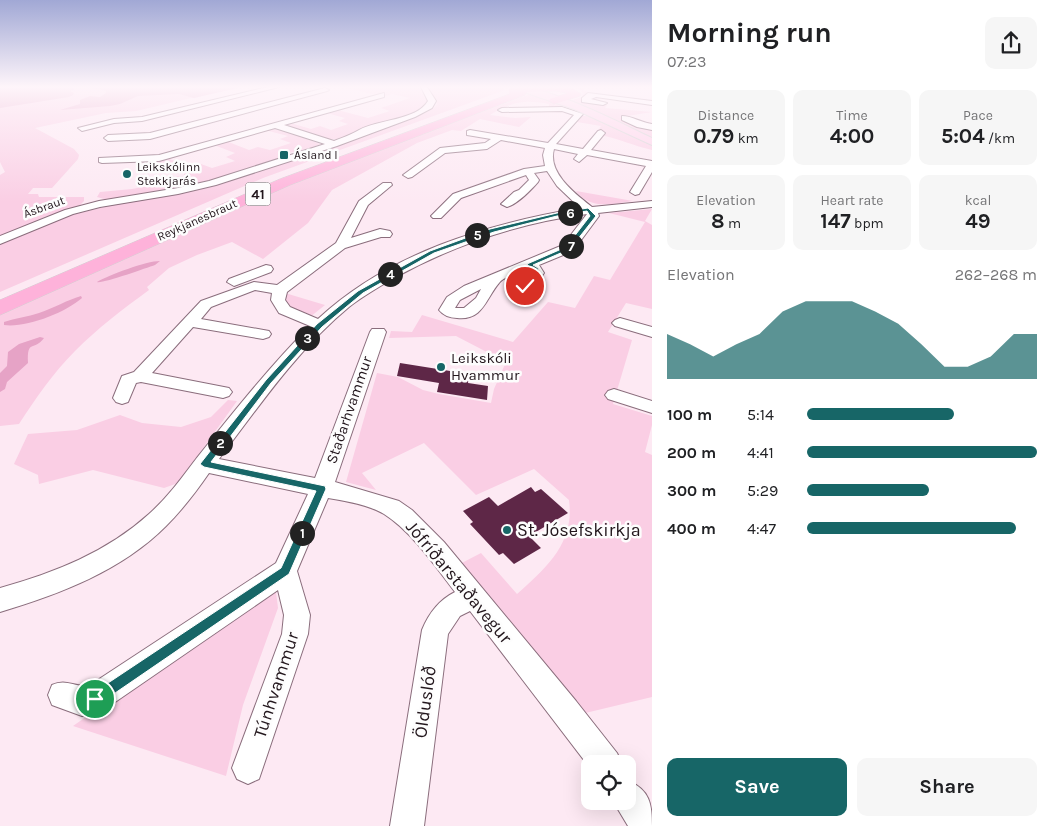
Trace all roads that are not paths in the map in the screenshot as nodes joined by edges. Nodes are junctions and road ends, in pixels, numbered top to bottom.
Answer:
1 (92, 126) edge
2 (208, 126) edge
3 (229, 126) edge
4 (274, 126) edge
5 (278, 126) edge
6 (382, 126) edge
7 (439, 126) edge
8 (446, 126) edge
9 (569, 126) edge
10 (616, 126) edge
11 (82, 128) dead end
12 (373, 129) joint
13 (248, 133) junction
14 (470, 133) dead end
15 (601, 133) dead end
16 (498, 137) junction
17 (108, 138) dead end
18 (260, 139) dead end
19 (195, 140) dead end
20 (652, 142) edge
21 (331, 143) junction
22 (208, 144) junction
23 (551, 145) junction
24 (473, 148) junction
25 (190, 150) junction
26 (128, 151) dead end
27 (585, 152) junction
28 (204, 156) dead end
29 (463, 156) dead end
30 (102, 160) dead end
31 (123, 160) junction
32 (576, 162) dead end
33 (652, 164) edge
34 (550, 168) junction
35 (528, 171) junction
36 (408, 175) dead end
37 (387, 185) dead end
38 (635, 192) dead end
39 (508, 204) dead end
40 (652, 204) edge
41 (588, 210) junction
42 (437, 216) dead end
43 (386, 234) dead end
44 (0, 240) edge
45 (341, 245) junction
46 (529, 265) junction
47 (266, 269) dead end
48 (493, 280) dead end
49 (525, 286) dead end
50 (280, 290) junction
51 (0, 298) edge
52 (218, 300) junction
53 (0, 308) edge
54 (190, 322) junction
55 (620, 323) dead end
56 (320, 325) junction
57 (378, 332) dead end
58 (652, 332) edge
59 (263, 334) dead end
60 (140, 376) junction
61 (223, 392) dead end
62 (614, 395) dead end
63 (122, 398) dead end
64 (652, 407) edge
65 (204, 464) junction
66 (322, 489) junction
67 (285, 571) junction
68 (473, 596) junction
69 (0, 600) edge
70 (62, 695) dead end
71 (599, 755) edge
72 (248, 768) dead end
73 (636, 809) edge
74 (408, 826) edge
75 (647, 826) edge

1 - 11 street
2 - 17 street
3 - 13 street
4 - 13 street
5 - 21 street
6 - 12 street, Ásbraut
7 - 51 highway, Reykjanesbraut / 41
8 - 53 highway, Reykjanesbraut / 41
9 - 23 street
10 - 20 main road
12 - 21 street, Ásbraut
13 - 18 street
13 - 22 street
14 - 16 street
15 - 27 street
16 - 23 street
16 - 24 street
19 - 22 street
21 - 44 street, Ásbraut
22 - 25 street
23 - 27 street
23 - 34 street
24 - 29 street
24 - 36 street
25 - 28 street
25 - 31 street
26 - 31 street
27 - 32 street
27 - 33 street
30 - 31 street
33 - 38 street
34 - 35 street
34 - 41 street
35 - 39 street
35 - 42 street
37 - 45 street
40 - 41 street
41 - 46 street
41 - 56 street
43 - 45 street
45 - 50 street
46 - 48 street
46 - 49 street
47 - 52 street
50 - 52 street
50 - 56 street
52 - 54 street
54 - 59 street
54 - 60 street
55 - 58 street
56 - 65 street
57 - 66 street, Staðarhvammur
60 - 61 street
60 - 63 street
62 - 64 street
65 - 66 street, Jófríðarstaðavegur
65 - 69 street
66 - 67 street
66 - 68 street, Jófríðarstaðavegur
67 - 70 street
67 - 72 street, Túnhvammur
68 - 71 street, Jófríðarstaðavegur
68 - 74 street, Ölduslóð
73 - 75 street

